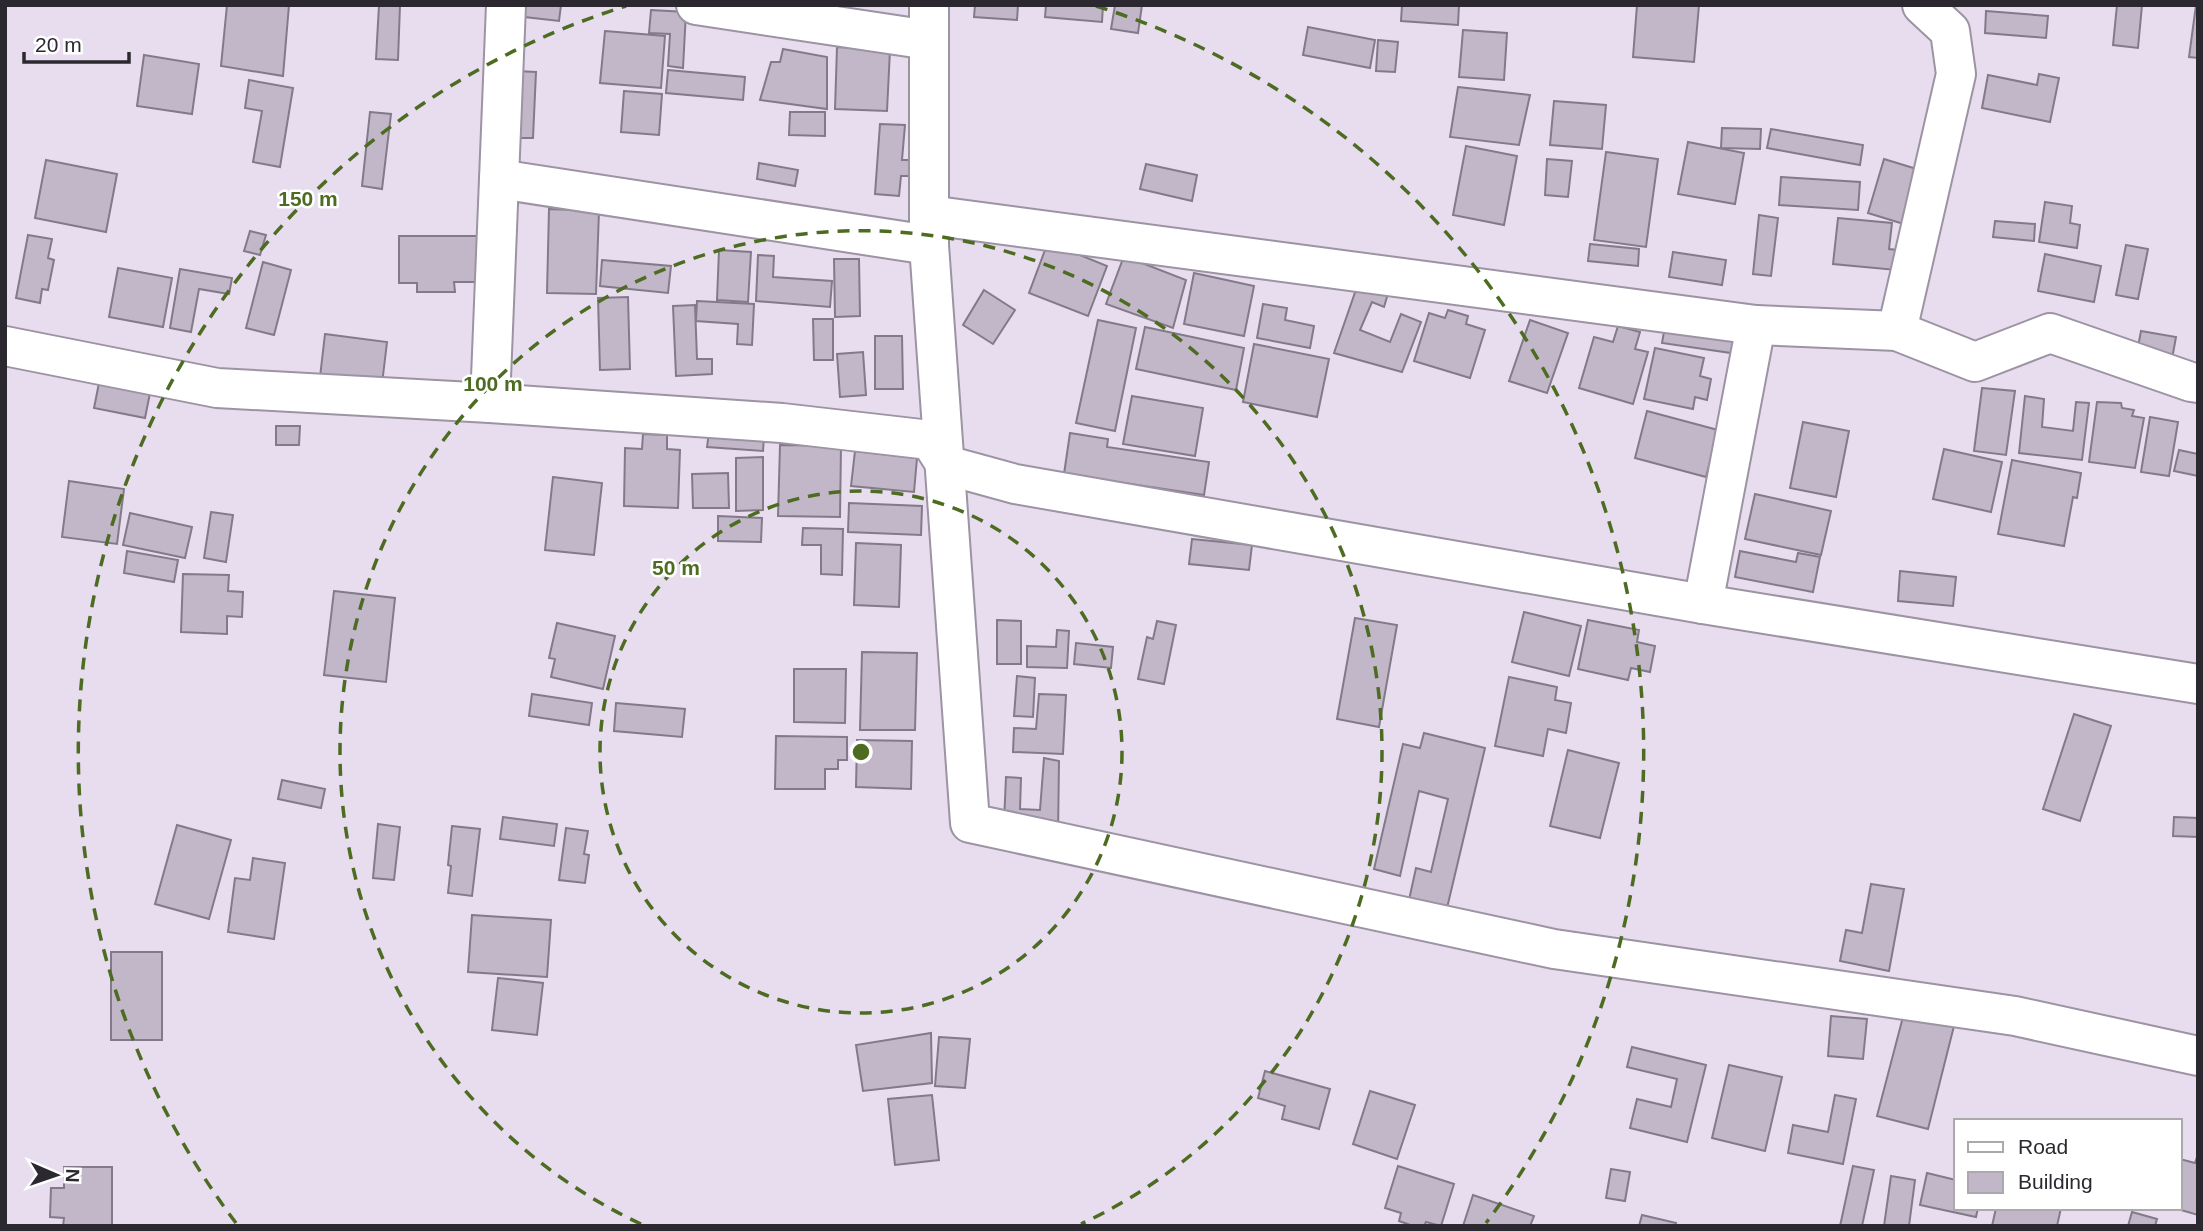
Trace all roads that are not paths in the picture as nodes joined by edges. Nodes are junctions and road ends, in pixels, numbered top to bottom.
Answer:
1 (506, 5) edge
2 (696, 5) edge
3 (1922, 5) edge
4 (929, 22) edge
5 (499, 179) junction
6 (929, 230) junction
7 (1756, 325) junction
8 (1897, 331) junction
9 (5, 346) edge
10 (2198, 383) edge
11 (490, 403) junction
12 (946, 466) junction
13 (1703, 604) junction
14 (2198, 684) edge
15 (2198, 1056) edge

1 - 5 street
2 - 4 street
3 - 8 street
4 - 6 street
5 - 6 street
5 - 11 street
6 - 7 street
6 - 12 street
7 - 8 street
7 - 13 street
8 - 10 street
9 - 11 street
11 - 12 street
12 - 13 street
12 - 15 street
13 - 14 street

